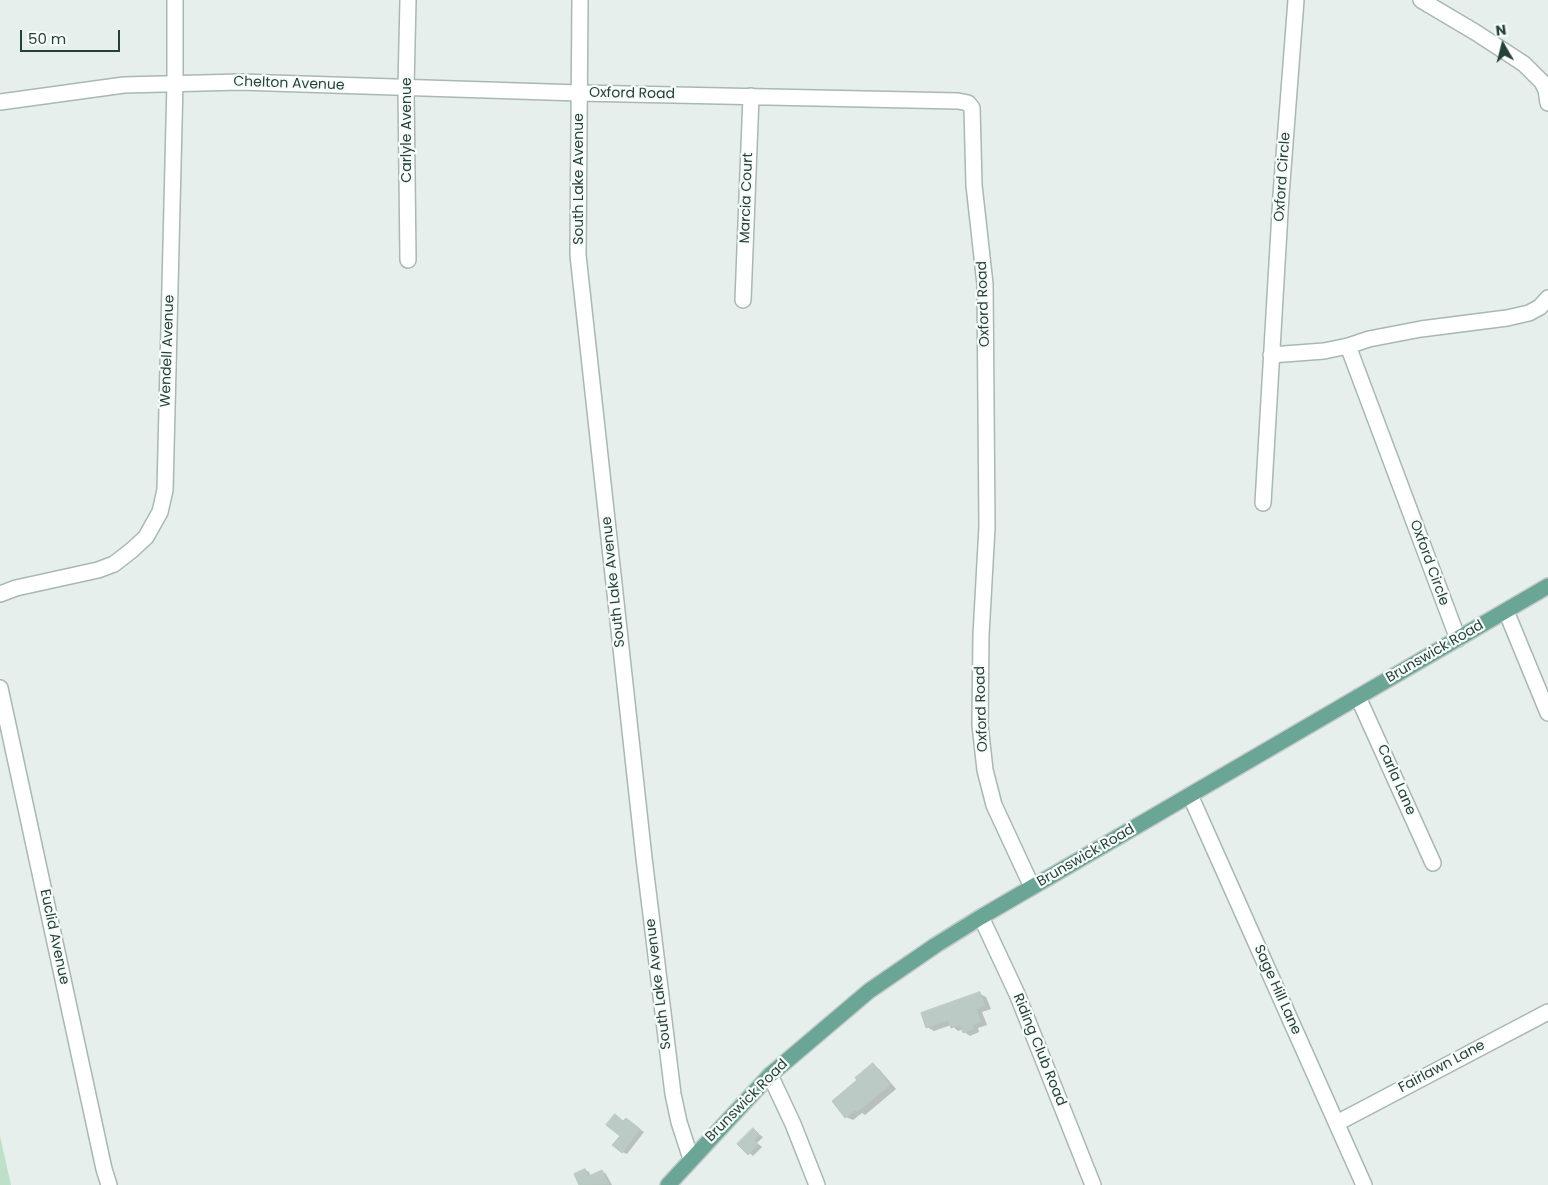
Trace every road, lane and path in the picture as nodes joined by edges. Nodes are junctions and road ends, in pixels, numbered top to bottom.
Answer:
1 (175, 0) edge
2 (408, 0) edge
3 (580, 0) edge
4 (1296, 0) edge
5 (1421, 0) edge
6 (175, 83) junction
7 (406, 87) junction
8 (579, 93) junction
9 (751, 96) junction
10 (0, 102) edge
11 (1548, 103) edge
12 (408, 260) dead end
13 (1548, 298) edge
14 (743, 300) dead end
15 (1348, 346) junction
16 (1271, 355) junction
17 (1263, 502) dead end
18 (1548, 586) edge
19 (0, 594) edge
20 (1506, 611) junction
21 (1458, 639) junction
22 (0, 688) edge
23 (1358, 696) junction
24 (1548, 713) edge
25 (1190, 795) junction
26 (1433, 863) dead end
27 (1032, 887) junction
28 (981, 917) junction
29 (1548, 1012) edge
30 (770, 1075) junction
31 (1336, 1123) junction
32 (691, 1159) junction
33 (109, 1185) edge
34 (668, 1185) edge
35 (818, 1185) edge
36 (1093, 1185) edge
37 (1364, 1185) edge

1 - 6 street, Wendell Avenue
2 - 7 street, Carlyle Avenue
3 - 8 street, South Lake Avenue
4 - 16 street, Oxford Circle
5 - 11 street
6 - 7 street, Chelton Avenue
6 - 10 street, Chelton Avenue
6 - 19 street, Wendell Avenue
7 - 8 street, Chelton Avenue
7 - 12 street, Carlyle Avenue
8 - 9 street, Oxford Road
8 - 32 street, South Lake Avenue
9 - 14 street, Marcia Court
9 - 27 street, Oxford Road
13 - 15 street
15 - 16 street
15 - 21 street, Oxford Circle
16 - 17 street, Oxford Circle
18 - 20 main road, Brunswick Road
20 - 21 main road, Brunswick Road
20 - 24 street
21 - 23 main road, Brunswick Road
22 - 33 street, Euclid Avenue
23 - 25 main road, Brunswick Road
23 - 26 street, Carla Lane
25 - 27 main road, Brunswick Road
25 - 31 street, Sage Hill Lane
27 - 28 main road, Brunswick Road
28 - 30 main road, Brunswick Road
28 - 36 street, Riding Club Road
29 - 31 street, Fairlawn Lane
30 - 32 main road, Brunswick Road
30 - 35 street
31 - 37 street, Sage Hill Lane
32 - 34 main road, Brunswick Road

